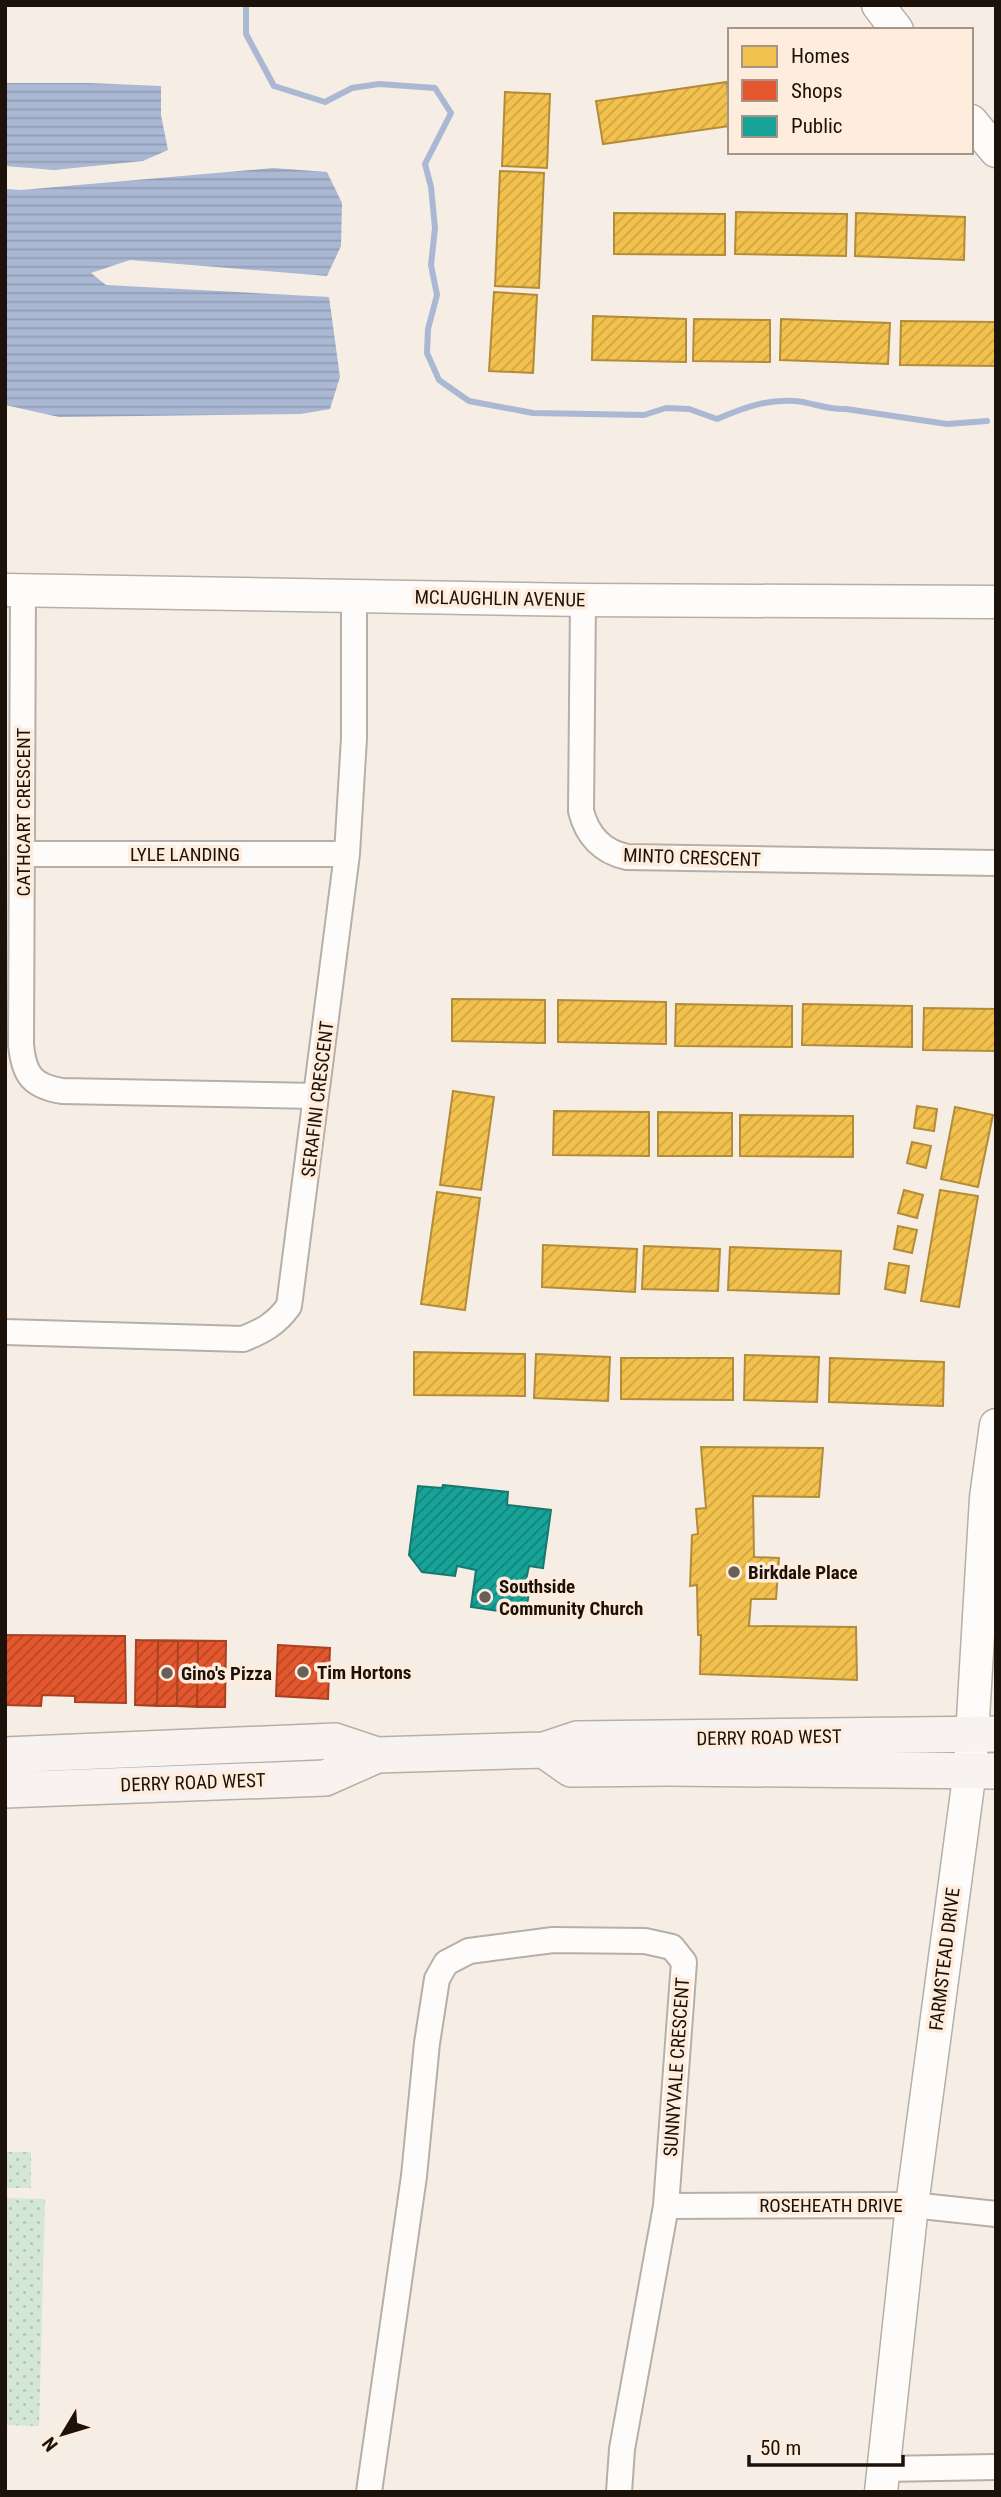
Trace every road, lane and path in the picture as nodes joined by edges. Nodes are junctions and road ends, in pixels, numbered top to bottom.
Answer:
1 (878, 5) edge
2 (895, 28) edge
3 (973, 123) edge
4 (996, 151) edge
5 (14, 590) edge
6 (354, 596) junction
7 (583, 600) junction
8 (996, 602) edge
9 (23, 854) junction
10 (347, 855) junction
11 (996, 863) edge
12 (316, 1096) junction
13 (5, 1332) edge
14 (996, 1425) edge
15 (984, 1734) edge
16 (544, 1750) junction
17 (5, 1755) edge
18 (377, 1755) junction
19 (983, 1770) edge
20 (5, 1790) edge
21 (912, 2205) junction
22 (666, 2206) junction
23 (996, 2214) edge
24 (996, 2467) edge
25 (882, 2480) edge
26 (369, 2492) edge
27 (619, 2492) edge

1 - 2 street
3 - 4 street
5 - 6 street, MCLAUGHLIN AVENUE
5 - 9 street, CATHCART CRESCENT
6 - 7 street, MCLAUGHLIN AVENUE
6 - 10 street, SERAFINI CRESCENT
7 - 8 street, MCLAUGHLIN AVENUE
7 - 11 street, MINTO CRESCENT
9 - 10 street, LYLE LANDING
9 - 12 street, CATHCART CRESCENT
10 - 12 street, SERAFINI CRESCENT
12 - 13 street, SERAFINI CRESCENT
14 - 15 street, FARMSTEAD DRIVE
15 - 16 main road, DERRY ROAD WEST
15 - 19 street, FARMSTEAD DRIVE
16 - 18 main road, DERRY ROAD WEST
16 - 19 main road, DERRY ROAD WEST
17 - 18 main road, DERRY ROAD WEST
18 - 20 main road, DERRY ROAD WEST
19 - 21 street, FARMSTEAD DRIVE
21 - 22 street, ROSEHEATH DRIVE
21 - 23 street, ROSEHEATH DRIVE
21 - 25 street, FARMSTEAD DRIVE
22 - 26 street, SUNNYVALE CRESCENT
22 - 27 street, SUNNYVALE CRESCENT
24 - 25 street

